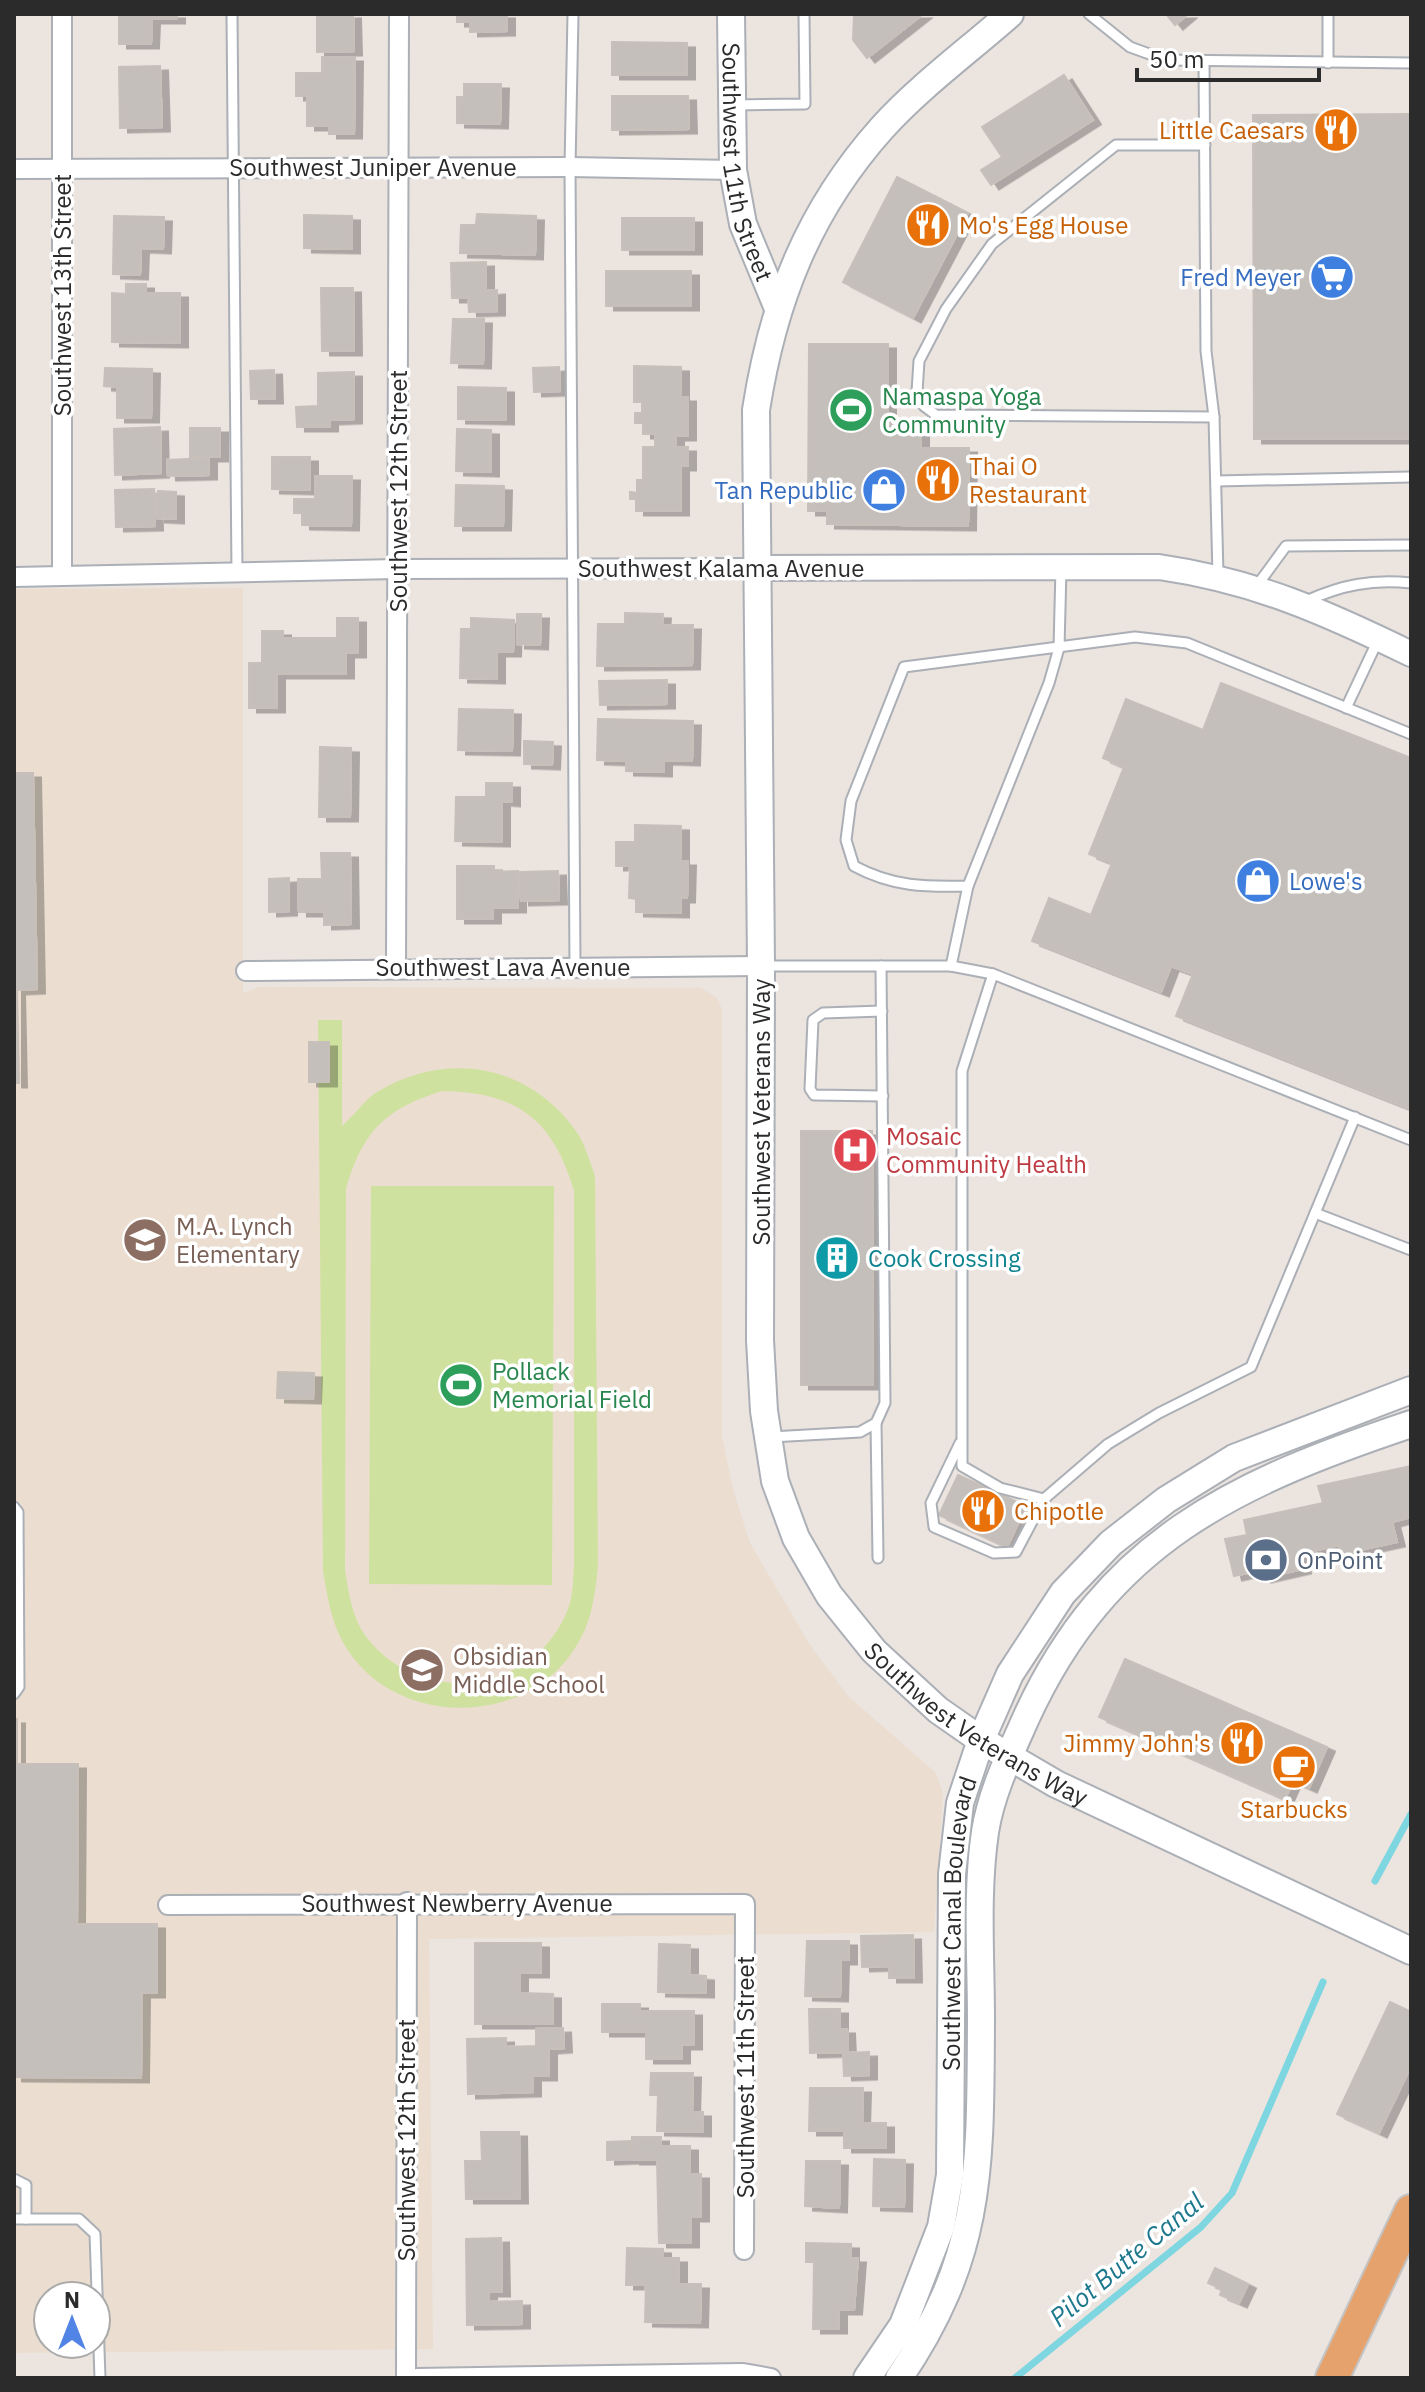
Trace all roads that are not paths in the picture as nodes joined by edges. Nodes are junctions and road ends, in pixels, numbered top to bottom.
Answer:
1 (62, 14) edge
2 (232, 14) edge
3 (399, 14) edge
4 (573, 14) edge
5 (731, 14) edge
6 (804, 14) edge
7 (1010, 14) edge
8 (1089, 14) edge
9 (1328, 14) edge
10 (1204, 62) junction
11 (1328, 63) junction
12 (1411, 63) edge
13 (732, 105) junction
14 (1205, 145) junction
15 (399, 167) junction
16 (570, 167) junction
17 (234, 168) junction
18 (14, 169) edge
19 (62, 169) junction
20 (733, 170) junction
21 (777, 306) junction
22 (1214, 417) junction
23 (1411, 477) edge
24 (1217, 481) junction
25 (1411, 545) edge
26 (573, 568) junction
27 (757, 568) junction
28 (1061, 568) junction
29 (397, 569) junction
30 (237, 573) junction
31 (1218, 575) junction
32 (62, 576) junction
33 (14, 577) edge
34 (1411, 583) edge
35 (1256, 587) junction
36 (1302, 603) junction
37 (1379, 638) junction
38 (1059, 648) junction
39 (1411, 654) edge
40 (1346, 708) junction
41 (1411, 734) edge
42 (968, 886) junction
43 (575, 966) junction
44 (761, 966) junction
45 (881, 966) junction
46 (951, 966) junction
47 (396, 967) junction
48 (246, 971) dead end
49 (993, 974) junction
50 (882, 1011) junction
51 (883, 1096) junction
52 (1355, 1117) junction
53 (1411, 1140) edge
54 (1315, 1213) junction
55 (1411, 1250) edge
56 (1411, 1390) edge
57 (876, 1423) junction
58 (1411, 1424) edge
59 (768, 1438) junction
60 (962, 1440) junction
61 (1044, 1499) junction
62 (14, 1507) edge
63 (878, 1558) dead end
64 (16, 1650) edge
65 (14, 1694) edge
66 (981, 1740) junction
67 (1008, 1757) junction
68 (407, 1902) junction
69 (745, 1904) joint
70 (168, 1905) dead end
71 (1411, 1951) edge
72 (14, 2179) edge
73 (1411, 2211) edge
74 (14, 2219) edge
75 (26, 2219) junction
76 (744, 2250) dead end
77 (100, 2378) edge
78 (406, 2378) edge
79 (417, 2378) edge
80 (771, 2378) edge
81 (867, 2378) edge
82 (899, 2378) edge
83 (1332, 2378) edge

1 - 19 street, Southwest 13th Street
2 - 17 lane
3 - 15 street, Southwest 12th Street
4 - 16 lane
5 - 13 main road, Southwest 11th Street
6 - 13 lane
7 - 21 main road, Southwest Veterans Way
8 - 10 lane
9 - 11 lane
10 - 11 lane
10 - 14 lane
11 - 12 lane
13 - 20 main road, Southwest 11th Street
14 - 22 lane
14 - 22 lane
15 - 16 street, Southwest Juniper Avenue
15 - 17 street, Southwest Juniper Avenue
15 - 29 street, Southwest 12th Street
16 - 20 street, Southwest Juniper Avenue
16 - 26 lane
17 - 19 street, Southwest Juniper Avenue
17 - 30 lane
18 - 19 street, Southwest Juniper Avenue
19 - 32 street, Southwest 13th Street
20 - 21 main road, Southwest 11th Street
21 - 27 main road, Southwest Veterans Way
22 - 24 lane
23 - 24 lane
24 - 31 lane
25 - 35 lane
26 - 27 street, Southwest Kalama Avenue
26 - 29 street, Southwest Kalama Avenue
26 - 43 lane
27 - 28 street, Southwest Kalama Avenue
27 - 44 main road, Southwest Veterans Way
28 - 31 street, Southwest Kalama Avenue
28 - 38 lane
29 - 30 street, Southwest Kalama Avenue
29 - 47 street, Southwest 12th Street
30 - 32 street, Southwest Kalama Avenue
31 - 35 street, Southwest Kalama Avenue
32 - 33 street, Southwest Kalama Avenue
34 - 36 lane
35 - 36 street, Southwest Kalama Avenue
36 - 37 street, Southwest Kalama Avenue
37 - 39 street, Southwest Kalama Avenue
37 - 40 lane
38 - 40 lane
38 - 42 lane
38 - 42 lane
40 - 41 lane
42 - 46 lane
43 - 44 street, Southwest Lava Avenue
43 - 47 street, Southwest Lava Avenue
44 - 45 lane
44 - 59 main road, Southwest Veterans Way
45 - 46 lane
45 - 50 lane
46 - 49 lane
47 - 48 street, Southwest Lava Avenue
49 - 52 lane
49 - 60 lane
50 - 51 lane
50 - 51 lane
51 - 57 lane
52 - 53 lane
52 - 54 lane
54 - 55 lane
54 - 61 lane
56 - 66 main road, Southwest Canal Boulevard
57 - 59 lane
57 - 63 lane
58 - 67 main road, Southwest Canal Boulevard
59 - 66 main road, Southwest Veterans Way
60 - 61 lane
60 - 61 lane
62 - 64 lane
64 - 65 lane
66 - 67 main road, Southwest Veterans Way
66 - 81 main road, Southwest Canal Boulevard
67 - 71 main road, Southwest Veterans Way
67 - 82 main road, Southwest Canal Boulevard
68 - 69 street, Southwest Newberry Avenue
68 - 70 street, Southwest Newberry Avenue
68 - 78 street, Southwest 12th Street
69 - 76 street, Southwest 11th Street
72 - 75 lane
73 - 83 highway
74 - 75 lane
75 - 77 lane
79 - 80 street

